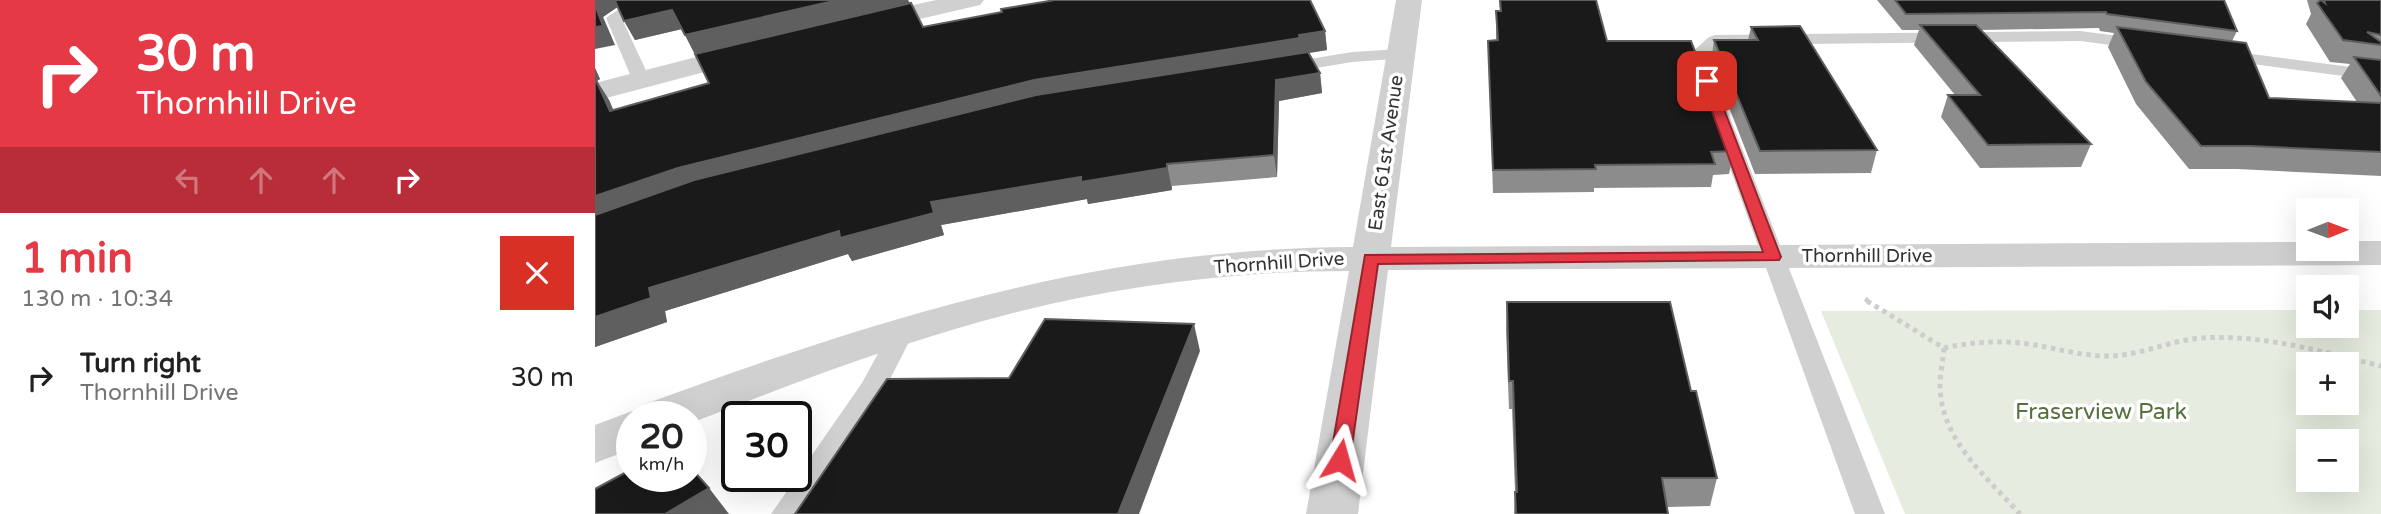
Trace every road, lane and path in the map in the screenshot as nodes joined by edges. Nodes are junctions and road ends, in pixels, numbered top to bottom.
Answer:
1 (643, 0) edge
2 (971, 0) edge
3 (1409, 0) edge
4 (841, 29) edge
5 (776, 44) edge
6 (2162, 47) edge
7 (2203, 52) edge
8 (1401, 54) junction
9 (1271, 70) edge
10 (2381, 76) edge
11 (641, 79) junction
12 (595, 92) edge
13 (2381, 253) edge
14 (1773, 257) junction
15 (1371, 259) junction
16 (1855, 293) dead end
17 (902, 332) junction
18 (1944, 348) junction
19 (2381, 366) edge
20 (701, 401) edge
21 (616, 436) edge
22 (595, 446) edge
23 (786, 514) edge
24 (1332, 514) edge
25 (1870, 514) edge
26 (2020, 514) edge

1 - 11 lane
2 - 4 street
3 - 8 street, East 61st Avenue
5 - 11 street
6 - 14 lane
7 - 10 lane
8 - 9 lane
8 - 15 street, East 61st Avenue
11 - 12 street
13 - 14 street, Thornhill Drive
14 - 15 street, Thornhill Drive
14 - 25 lane
15 - 17 street, Thornhill Drive
15 - 24 street, East 61st Avenue
16 - 18 path
17 - 20 street, Thornhill Drive
17 - 23 lane
18 - 19 path
18 - 26 path
21 - 22 street

